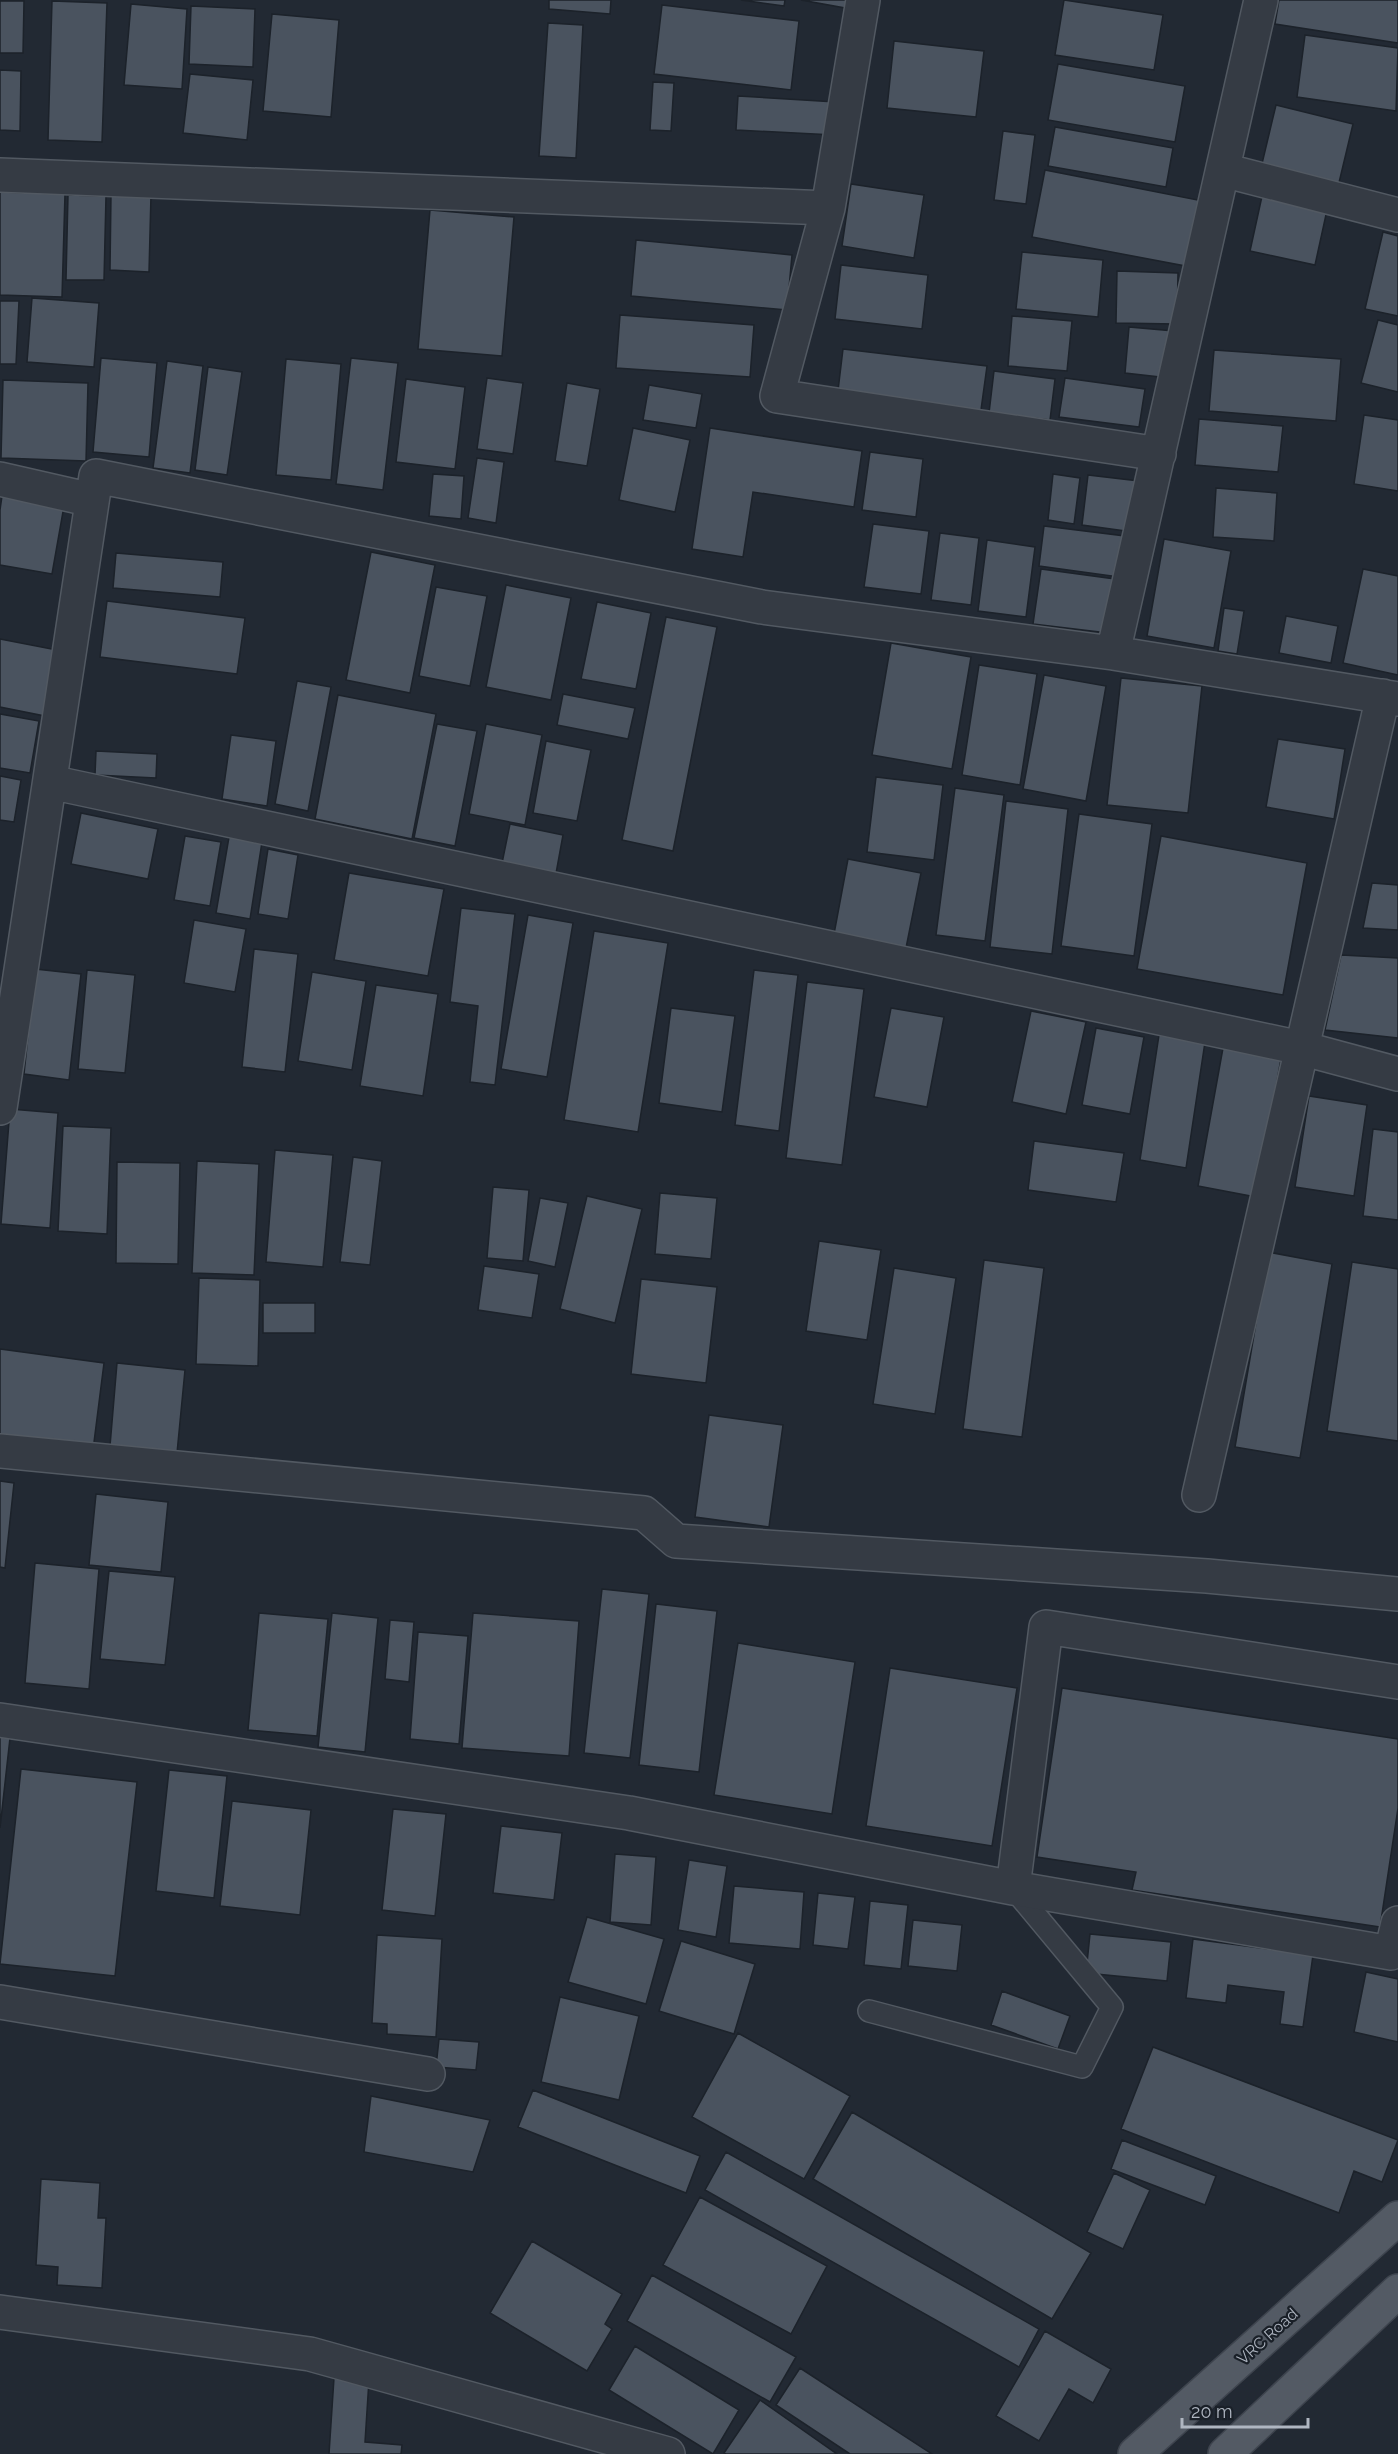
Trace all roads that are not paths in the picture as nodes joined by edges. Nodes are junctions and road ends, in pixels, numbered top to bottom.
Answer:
1 (863, 0) edge
2 (1261, 0) edge
3 (1223, 170) junction
4 (0, 176) edge
5 (828, 208) junction
6 (1398, 216) edge
7 (1159, 454) junction
8 (0, 479) edge
9 (92, 500) junction
10 (1113, 653) junction
11 (1390, 698) edge
12 (50, 782) junction
13 (1301, 1048) junction
14 (3, 1072) edge
15 (1398, 1074) edge
16 (0, 1108) edge
17 (0, 1451) edge
18 (1199, 1495) dead end
19 (1398, 1594) edge
20 (1398, 1682) edge
21 (0, 1720) edge
22 (1013, 1888) junction
23 (1398, 1923) edge
24 (0, 2002) edge
25 (869, 2011) dead end
26 (428, 2074) dead end
27 (1398, 2217) edge
28 (1398, 2291) edge
29 (0, 2312) edge
30 (668, 2454) edge
31 (1134, 2454) edge
32 (1225, 2454) edge

1 - 5 street
2 - 3 street
3 - 6 street
3 - 7 street
4 - 5 street
5 - 7 street
7 - 10 street
8 - 9 street
9 - 10 street
9 - 12 street
10 - 11 street
11 - 13 street
12 - 13 street
12 - 14 street
13 - 15 street
13 - 18 street
14 - 16 street
17 - 19 street
20 - 22 street
21 - 22 street
22 - 23 street
22 - 25 lane
24 - 26 street
27 - 31 main road, VRC Road
28 - 32 main road
29 - 30 street

